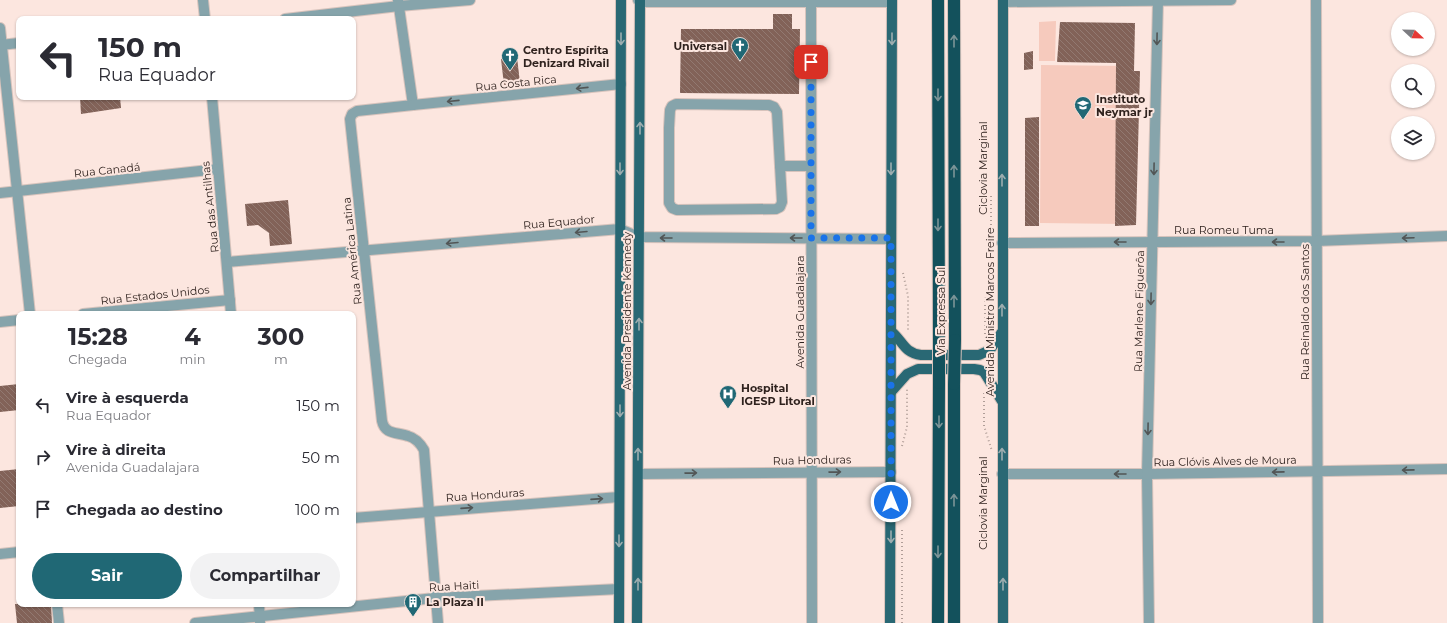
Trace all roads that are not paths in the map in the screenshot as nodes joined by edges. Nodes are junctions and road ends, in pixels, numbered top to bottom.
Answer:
1 (203, 0) edge
2 (470, 0) edge
3 (621, 0) edge
4 (938, 0) edge
5 (954, 0) edge
6 (1158, 0) edge
7 (1230, 0) edge
8 (1316, 0) edge
9 (639, 1) edge
10 (811, 1) edge
11 (892, 1) edge
12 (1003, 1) edge
13 (398, 3) edge
14 (205, 16) edge
15 (306, 16) edge
16 (0, 28) edge
17 (16, 43) edge
18 (1, 45) edge
19 (621, 84) junction
20 (212, 100) edge
21 (413, 105) junction
22 (780, 166) junction
23 (811, 166) junction
24 (218, 170) junction
25 (16, 192) junction
26 (0, 194) edge
27 (620, 229) junction
28 (1447, 236) edge
29 (639, 237) junction
30 (811, 238) junction
31 (891, 238) junction
32 (1152, 242) junction
33 (1316, 242) junction
34 (1002, 243) junction
35 (364, 250) junction
36 (227, 262) junction
37 (230, 300) junction
38 (30, 311) edge
39 (114, 311) edge
40 (231, 311) edge
41 (16, 320) edge
42 (0, 322) edge
43 (891, 331) junction
44 (1002, 331) junction
45 (891, 392) junction
46 (1002, 401) junction
47 (1447, 469) edge
48 (1317, 471) junction
49 (812, 472) junction
50 (891, 472) junction
51 (638, 474) junction
52 (1002, 474) junction
53 (1147, 474) junction
54 (619, 497) junction
55 (428, 511) junction
56 (356, 518) edge
57 (16, 552) edge
58 (0, 554) edge
59 (619, 589) junction
60 (435, 598) junction
61 (57, 607) edge
62 (259, 607) edge
63 (260, 620) edge
64 (59, 623) edge
65 (195, 623) edge
66 (438, 623) edge
67 (619, 623) edge
68 (637, 623) edge
69 (812, 623) edge
70 (890, 623) edge
71 (938, 623) edge
72 (954, 623) edge
73 (1003, 623) edge
74 (1149, 623) edge
75 (1318, 623) edge

1 - 14 street
2 - 13 street
3 -> 19 main road, Avenida Presidente Kennedy
4 -> 71 highway, Via Expressa Sul, bridge
72 -> 5 highway, Via Expressa Sul, bridge
6 - 7 street
6 - 12 street
6 -> 32 street, Rua Marlene Figuerôa
8 - 33 street, Rua Reinaldo dos Santos
9 - 10 street
29 -> 9 main road, Avenida Presidente Kennedy
10 - 11 street
10 - 23 street, Avenida Guadalajara
11 -> 31 main road
34 -> 12 main road, Avenida Ministro Marcos Freire
13 - 15 street
13 - 21 street
16 - 18 street
17 - 18 street
18 - 25 street
19 -> 21 street, Rua Costa Rica
19 -> 27 main road, Avenida Presidente Kennedy
20 - 24 street, Rua das Antilhas
21 - 35 street, Rua América Latina
22 - 22 street
22 - 23 street
23 - 30 street, Avenida Guadalajara
24 - 25 street, Rua Canadá
24 - 36 street, Rua das Antilhas
25 - 26 street, Rua Canadá
25 - 38 street
27 - 29 street, Rua Equador
27 -> 35 street, Rua Equador
27 -> 54 main road, Avenida Presidente Kennedy
28 -> 33 street, Rua Romeu Tuma
30 -> 29 street, Rua Equador
51 -> 29 main road, Avenida Presidente Kennedy
30 - 31 street, Rua Equador
30 - 49 street, Avenida Guadalajara
31 - 43 main road
33 -> 32 street, Rua Romeu Tuma
32 -> 34 street, Rua Romeu Tuma
32 -> 53 street, Rua Marlene Figuerôa
33 - 48 street, Rua Reinaldo dos Santos
44 -> 34 main road, Avenida Ministro Marcos Freire
35 - 36 street, Rua Equador
35 - 55 street, Rua América Latina
36 - 37 street, Rua das Antilhas
37 - 39 street, Rua Estados Unidos
37 - 40 street, Rua das Antilhas
41 - 42 street
43 - 44 main road
43 - 45 main road
44 - 46 main road, Avenida Ministro Marcos Freire
45 - 46 main road
45 - 50 main road
52 -> 46 main road, Avenida Ministro Marcos Freire
47 -> 48 street, Rua Clóvis Alves de Moura
48 -> 53 street, Rua Clóvis Alves de Moura
48 - 75 street, Rua Reinaldo dos Santos
49 -> 50 street, Rua Honduras
51 -> 49 street, Rua Honduras
49 - 69 street, Avenida Guadalajara
50 -> 70 main road
68 -> 51 main road, Avenida Presidente Kennedy
53 -> 52 street, Rua Clóvis Alves de Moura
73 -> 52 main road, Avenida Ministro Marcos Freire
53 - 74 street, Rua Marlene Figuerôa
55 -> 54 street, Rua Honduras
54 -> 59 main road, Avenida Presidente Kennedy
55 - 56 street, Rua Honduras
55 - 60 street, Rua América Latina
57 - 58 street
59 - 60 street, Rua Haiti
59 - 67 main road, Avenida Presidente Kennedy
60 - 63 street, Rua Haiti
60 - 66 street, Rua América Latina
61 - 64 street
62 - 63 street
63 - 65 street, Rua Haiti

